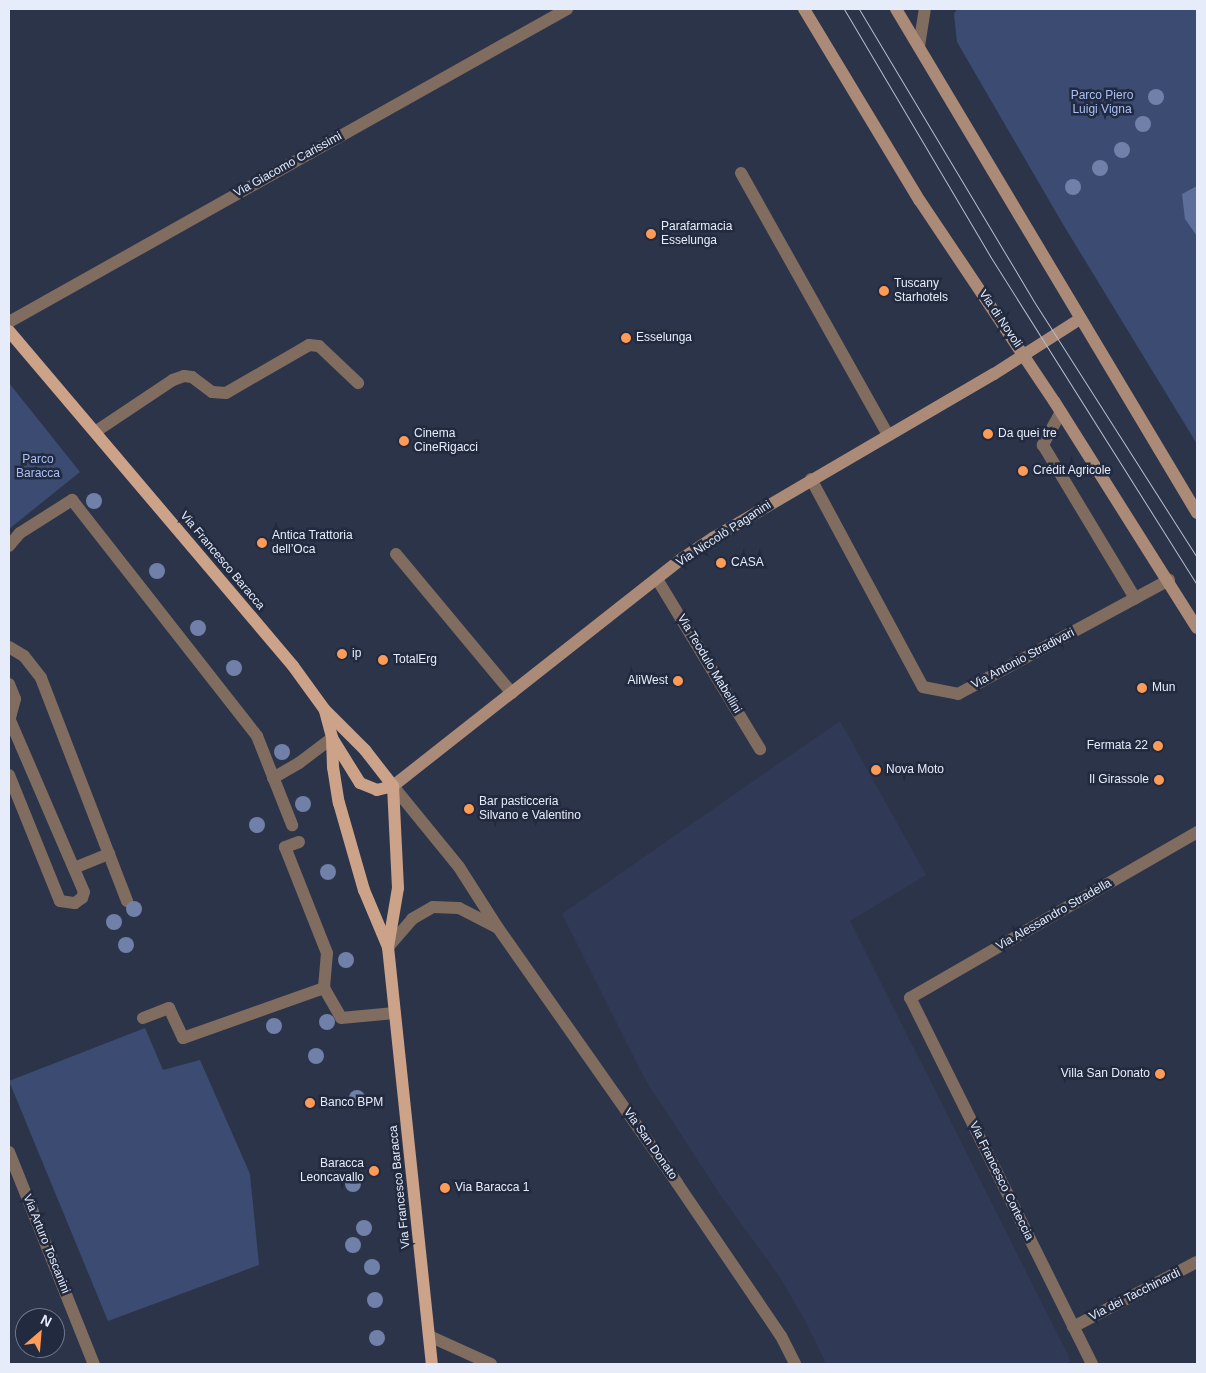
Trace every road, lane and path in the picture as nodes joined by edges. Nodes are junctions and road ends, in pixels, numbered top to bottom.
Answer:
1 (567, 9) edge
2 (804, 9) edge
3 (896, 9) edge
4 (925, 9) edge
5 (919, 46) junction
6 (740, 173) dead end
7 (1080, 319) junction
8 (9, 322) edge
9 (9, 331) edge
10 (1024, 355) junction
11 (358, 383) dead end
12 (1061, 412) junction
13 (95, 432) junction
14 (888, 435) junction
15 (811, 479) junction
16 (1197, 514) edge
17 (9, 546) edge
18 (396, 554) dead end
19 (658, 579) junction
20 (1169, 580) junction
21 (1135, 598) junction
22 (1197, 628) edge
23 (10, 651) edge
24 (9, 684) edge
25 (512, 693) junction
26 (325, 710) junction
27 (9, 721) edge
28 (332, 738) junction
29 (760, 749) dead end
30 (9, 775) edge
31 (273, 778) junction
32 (393, 786) junction
33 (292, 826) dead end
34 (1197, 832) edge
35 (299, 842) dead end
36 (110, 854) junction
37 (74, 868) junction
38 (127, 901) dead end
39 (498, 928) junction
40 (388, 947) junction
41 (324, 988) junction
42 (910, 998) joint
43 (395, 1013) junction
44 (143, 1018) dead end
45 (9, 1152) edge
46 (1197, 1262) edge
47 (1073, 1327) junction
48 (429, 1336) junction
49 (94, 1364) edge
50 (432, 1364) edge
51 (488, 1364) edge
52 (795, 1364) edge
53 (1092, 1364) edge

1 - 8 street, Via Giacomo Carissimi
2 - 10 street, Via di Novoli
3 - 5 street
4 - 5 street
5 - 7 street
6 - 14 street
7 - 10 street, Via Niccolò Paganini
7 - 16 street
9 - 13 main road, Via Francesco Baracca
10 - 12 street, Via di Novoli
10 - 14 street, Via Niccolò Paganini
11 - 13 street
12 - 20 street, Via di Novoli
12 - 21 street
13 - 26 main road, Via Francesco Baracca
14 - 15 street, Via Niccolò Paganini
15 - 19 street, Via Niccolò Paganini
15 - 21 street, Via Antonio Stradivari
17 - 31 street
18 - 25 street
19 - 25 street, Via Niccolò Paganini
19 - 29 street, Via Teodulo Mabellini
20 - 21 street, Via Antonio Stradivari
20 - 22 street, Via di Novoli
23 - 36 street
24 - 27 street
25 - 32 street, Via Niccolò Paganini
26 - 28 main road, Via Francesco Baracca
26 - 32 main road, Via Francesco Baracca
27 - 37 street
28 - 31 street
28 - 32 main road, Via Francesco Baracca
28 - 40 main road, Via Francesco Baracca
30 - 37 street
31 - 33 street
32 - 39 street, Via Francesco Baracca
32 - 40 main road, Via Francesco Baracca
34 - 42 street, Via Alessandro Stradella
35 - 41 street
36 - 37 street
36 - 38 street
39 - 40 street
39 - 52 street, Via San Donato
40 - 43 main road, Via Francesco Baracca
41 - 43 street
41 - 44 street
42 - 47 street, Via Francesco Corteccia
43 - 48 main road, Via Francesco Baracca
45 - 49 street, Via Arturo Toscanini
46 - 47 street, Via dei Tacchinardi
47 - 53 street, Via Francesco Corteccia
48 - 50 main road, Via Francesco Baracca
48 - 51 street

